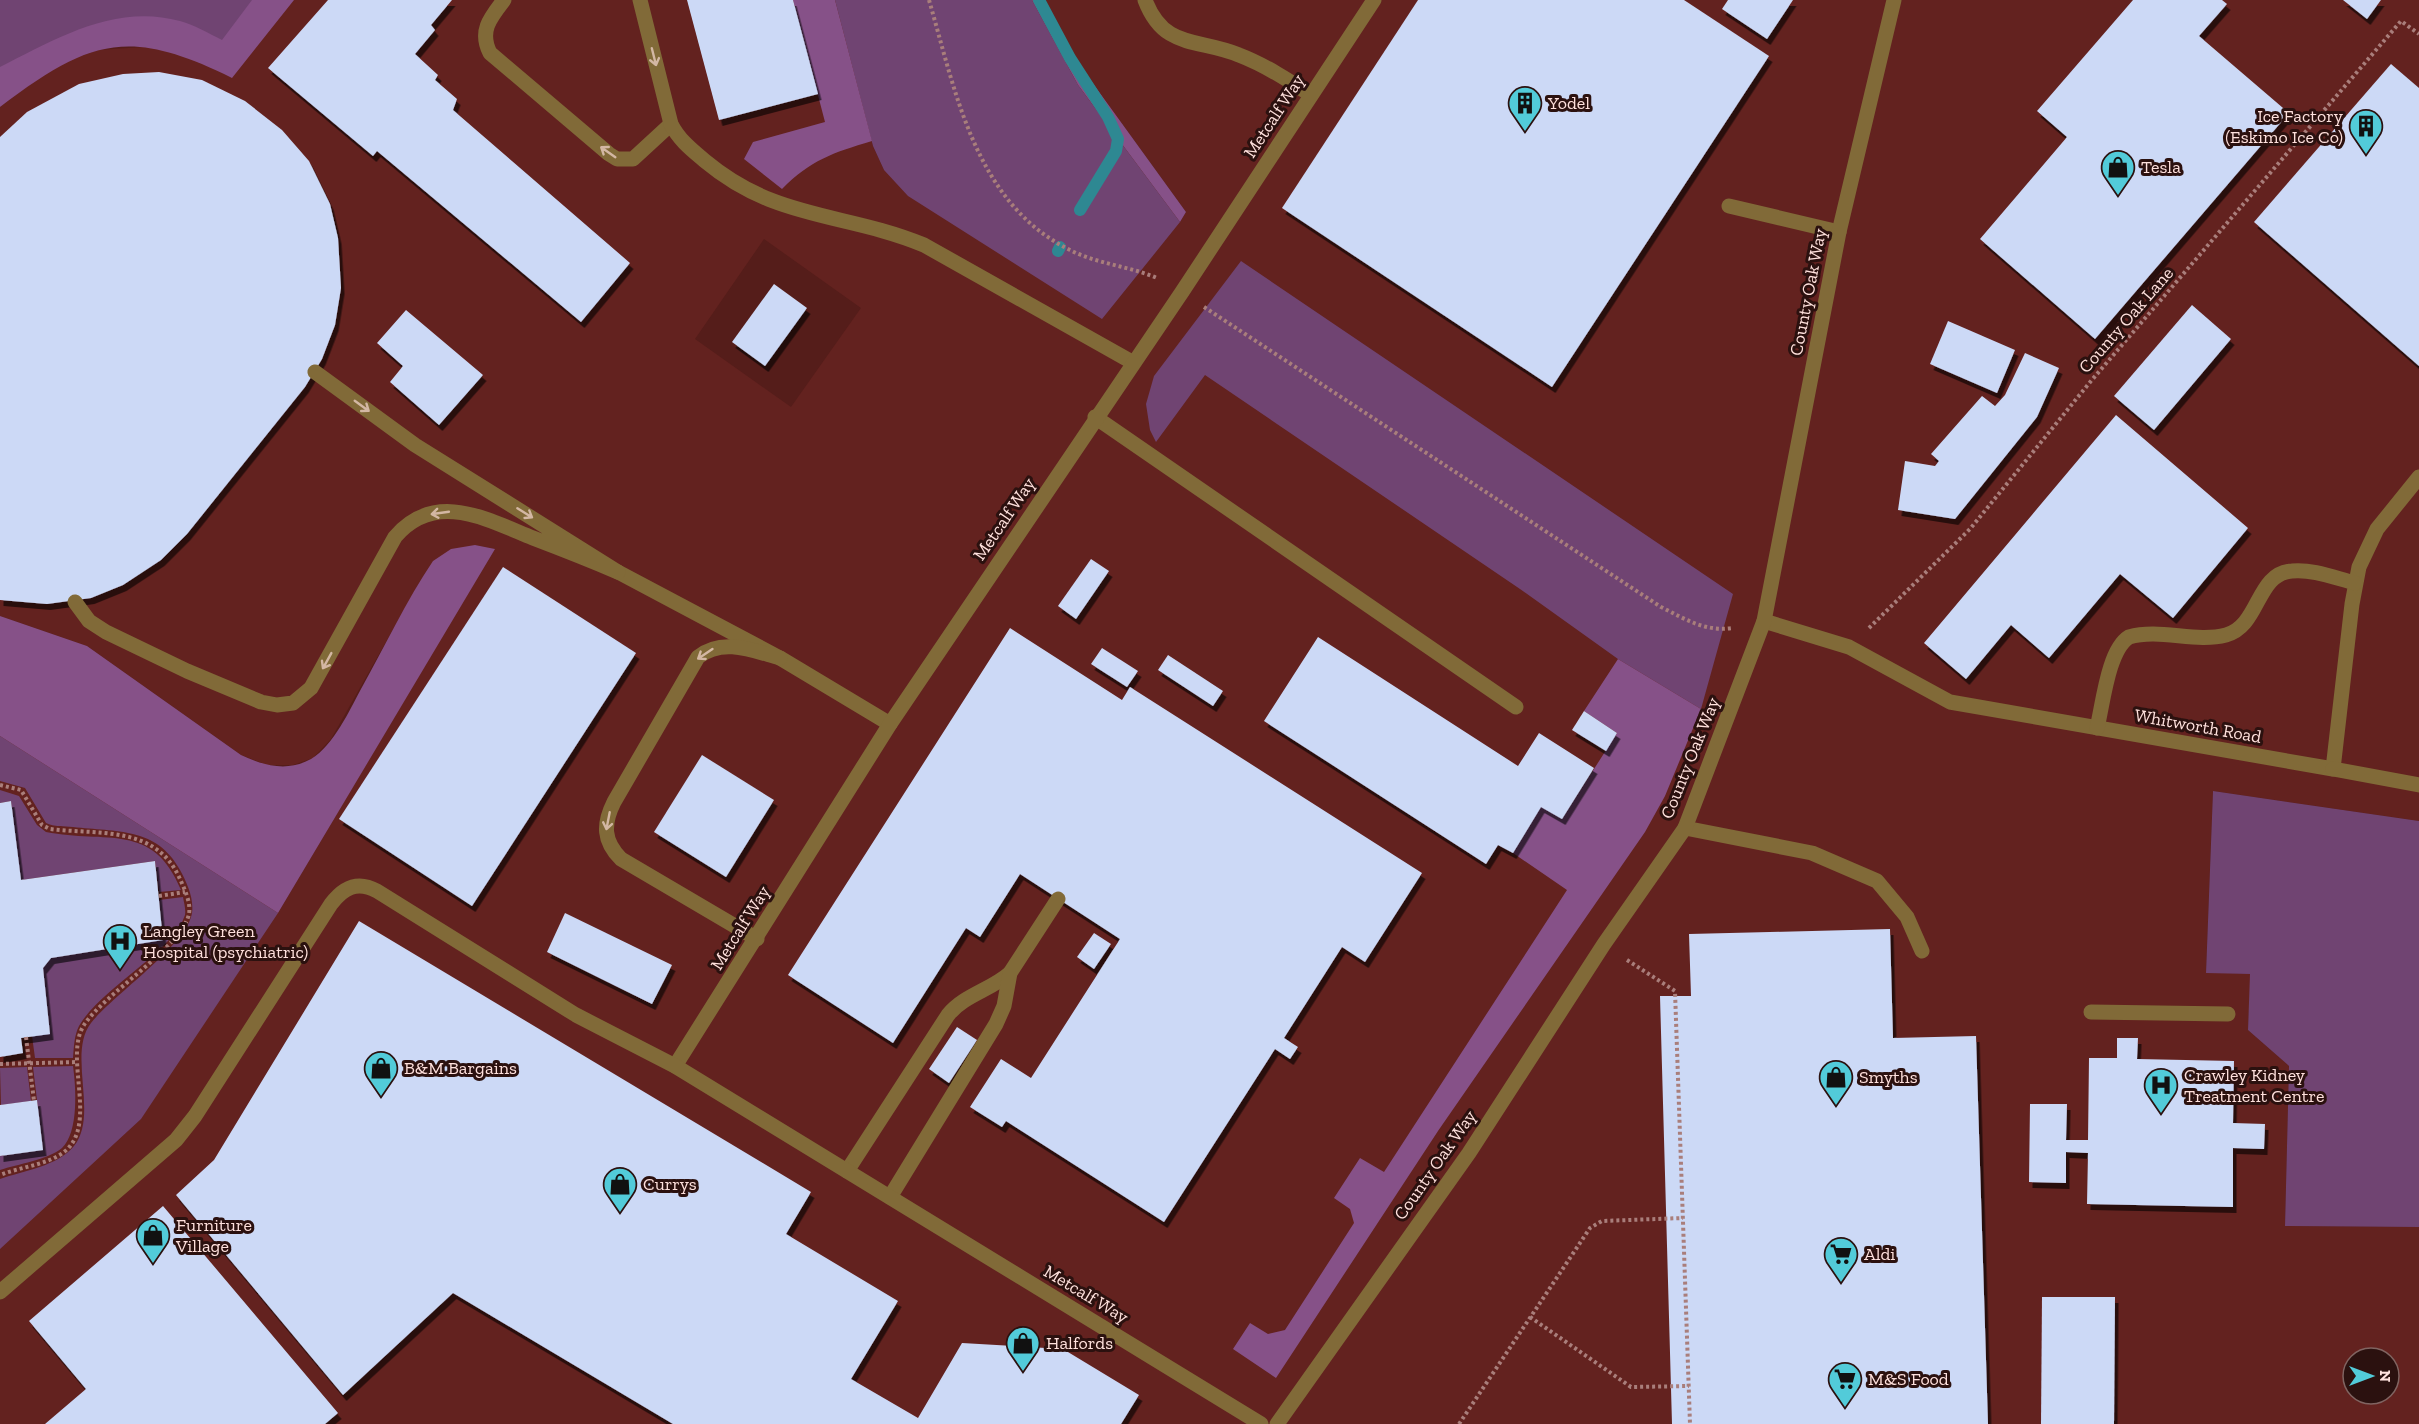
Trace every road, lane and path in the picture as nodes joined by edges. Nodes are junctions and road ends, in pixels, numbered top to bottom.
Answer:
1 (504, 0) edge
2 (640, 0) edge
3 (929, 0) edge
4 (1146, 0) edge
5 (1374, 0) edge
6 (1894, 0) edge
7 (2419, 34) edge
8 (1311, 95) junction
9 (671, 124) junction
10 (1729, 206) dead end
11 (1839, 232) junction
12 (1182, 292) junction
13 (1132, 362) junction
14 (315, 372) dead end
15 (1095, 417) junction
16 (2419, 477) edge
17 (618, 572) junction
18 (2355, 583) junction
19 (75, 602) dead end
20 (1764, 621) junction
21 (1850, 647) junction
22 (780, 658) junction
23 (1516, 707) dead end
24 (890, 724) junction
25 (2097, 728) junction
26 (2333, 769) junction
27 (0, 785) edge
28 (2419, 785) edge
29 (1685, 828) junction
30 (185, 892) junction
31 (159, 896) dead end
32 (1058, 899) dead end
33 (757, 939) junction
34 (1604, 944) junction
35 (1922, 951) dead end
36 (1010, 973) junction
37 (2091, 1012) dead end
38 (2228, 1014) dead end
39 (26, 1037) dead end
40 (78, 1062) junction
41 (29, 1063) junction
42 (0, 1064) edge
43 (675, 1066) junction
44 (34, 1101) dead end
45 (847, 1171) junction
46 (0, 1175) edge
47 (890, 1197) junction
48 (1683, 1218) junction
49 (0, 1292) edge
50 (1530, 1317) junction
51 (1689, 1386) junction
52 (1261, 1424) edge
53 (1277, 1424) edge
54 (1459, 1424) edge
55 (1690, 1424) edge

9 -> 1 street
2 -> 9 street
3 - 12 path
4 - 8 street
5 - 8 street, Metcalf Way
6 - 11 street, County Oak Way
7 - 21 path, County Oak Lane
8 - 12 street, Metcalf Way
9 - 13 street
10 - 11 street
11 - 20 street, County Oak Way
12 - 13 street, Metcalf Way
12 - 20 path
13 - 15 street, Metcalf Way
14 -> 17 street
15 - 23 street
15 - 24 street, Metcalf Way
16 - 18 street
17 -> 19 street
17 - 22 street
18 - 25 street
18 - 26 street
20 - 21 street, Whitworth Road
20 - 29 street, County Oak Way
21 - 25 street, Whitworth Road
22 - 24 street
22 -> 33 street
24 - 33 street, Metcalf Way
25 - 26 street, Whitworth Road
26 - 28 street, Whitworth Road
27 - 30 path
29 - 34 street, County Oak Way
29 - 35 street
30 - 31 path
30 - 40 path
32 - 36 street
33 - 43 street, Metcalf Way
34 - 48 path
34 - 53 street, County Oak Way
36 - 45 street
36 - 47 street
37 - 38 street
39 - 41 path
40 - 41 path
40 - 46 path
41 - 42 path
41 - 44 path
43 - 45 street, Metcalf Way
43 - 49 street, Metcalf Way
45 - 47 street, Metcalf Way
47 - 52 street, Metcalf Way
48 - 50 path
48 - 51 path
50 - 51 path
50 - 54 path
51 - 55 path

